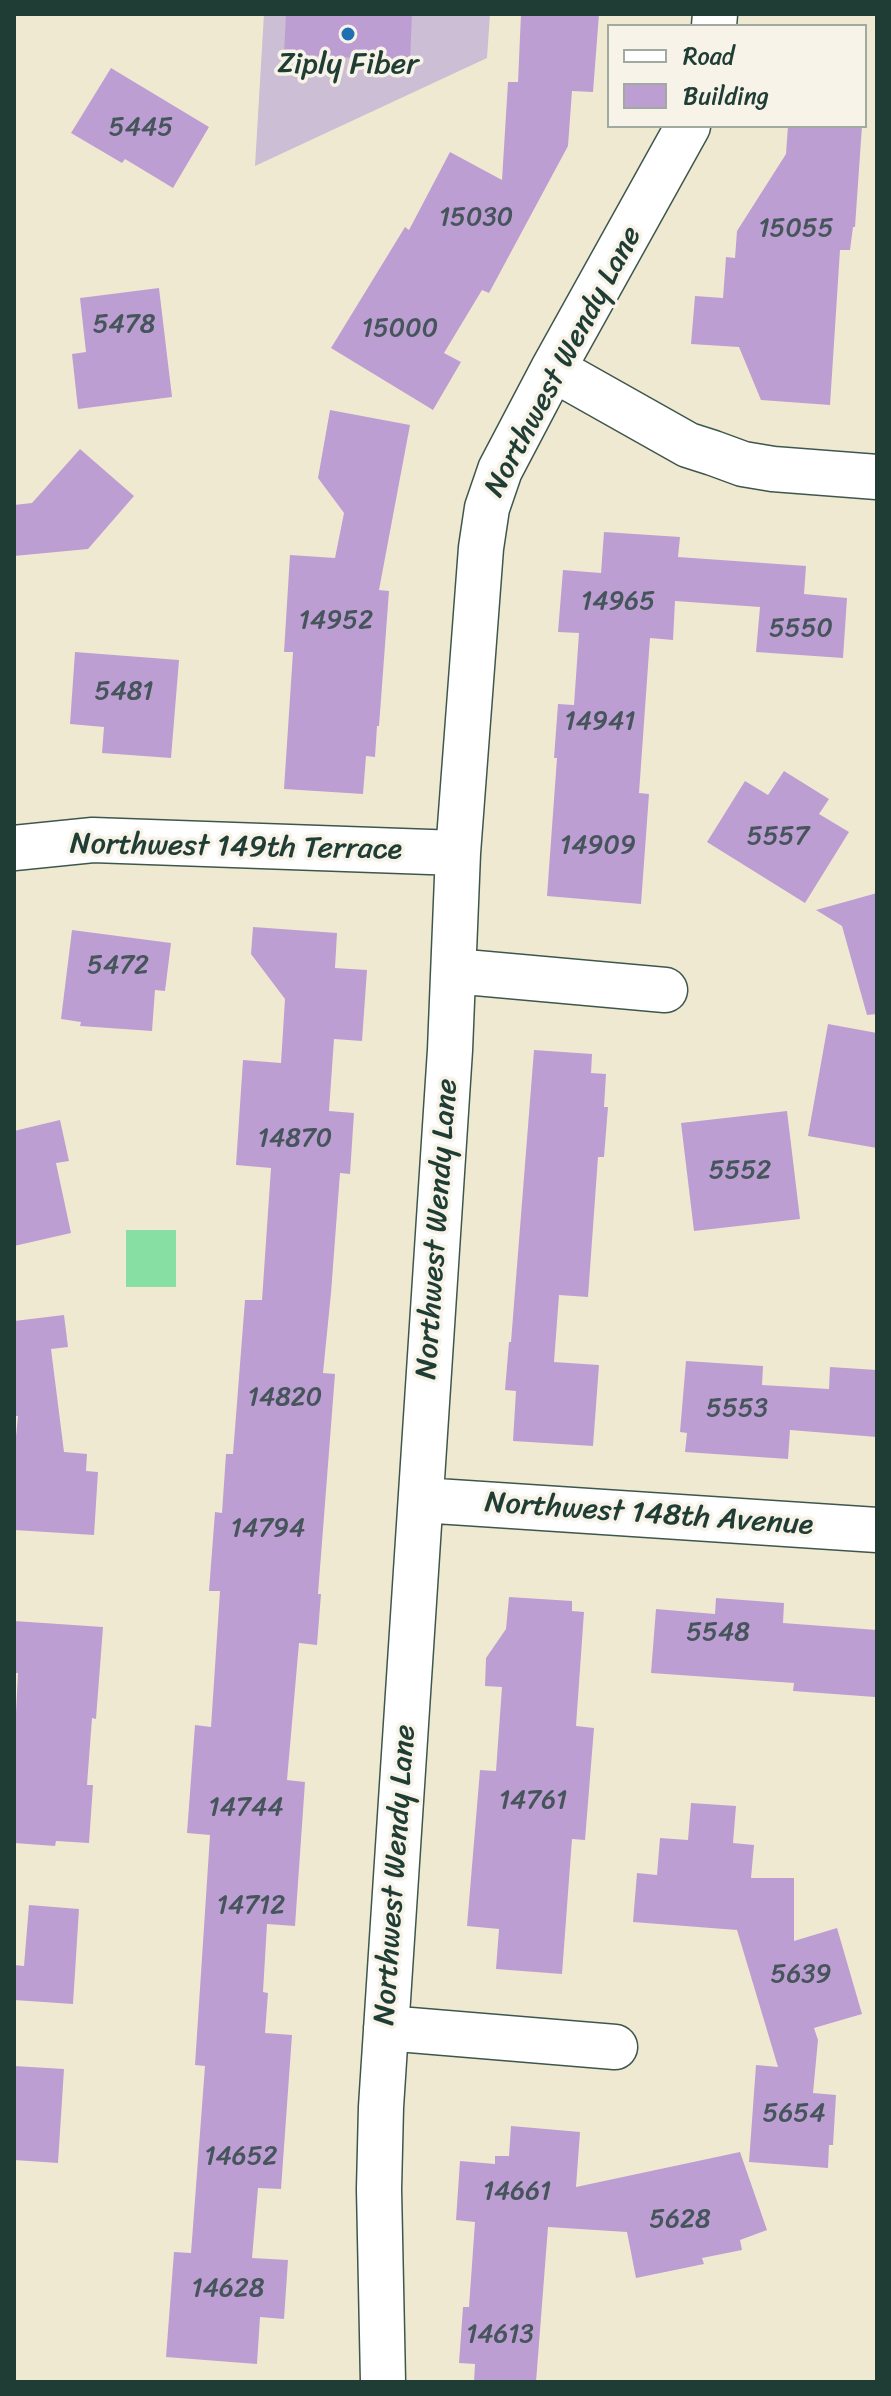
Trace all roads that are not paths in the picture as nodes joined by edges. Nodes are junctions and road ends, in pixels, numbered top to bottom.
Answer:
1 (687, 128) edge
2 (553, 369) junction
3 (877, 477) edge
4 (14, 848) edge
5 (458, 853) junction
6 (454, 971) junction
7 (665, 990) dead end
8 (421, 1500) junction
9 (877, 1530) edge
10 (386, 2028) junction
11 (615, 2047) dead end
12 (383, 2382) edge

1 - 2 street, Northwest Wendy Lane
2 - 3 street
2 - 5 street, Northwest Wendy Lane
4 - 5 street, Northwest 149th Terrace
5 - 6 street, Northwest Wendy Lane
6 - 7 street
6 - 8 street, Northwest Wendy Lane
8 - 9 street, Northwest 148th Avenue
8 - 10 street, Northwest Wendy Lane
10 - 11 street
10 - 12 street, Northwest Wendy Lane

